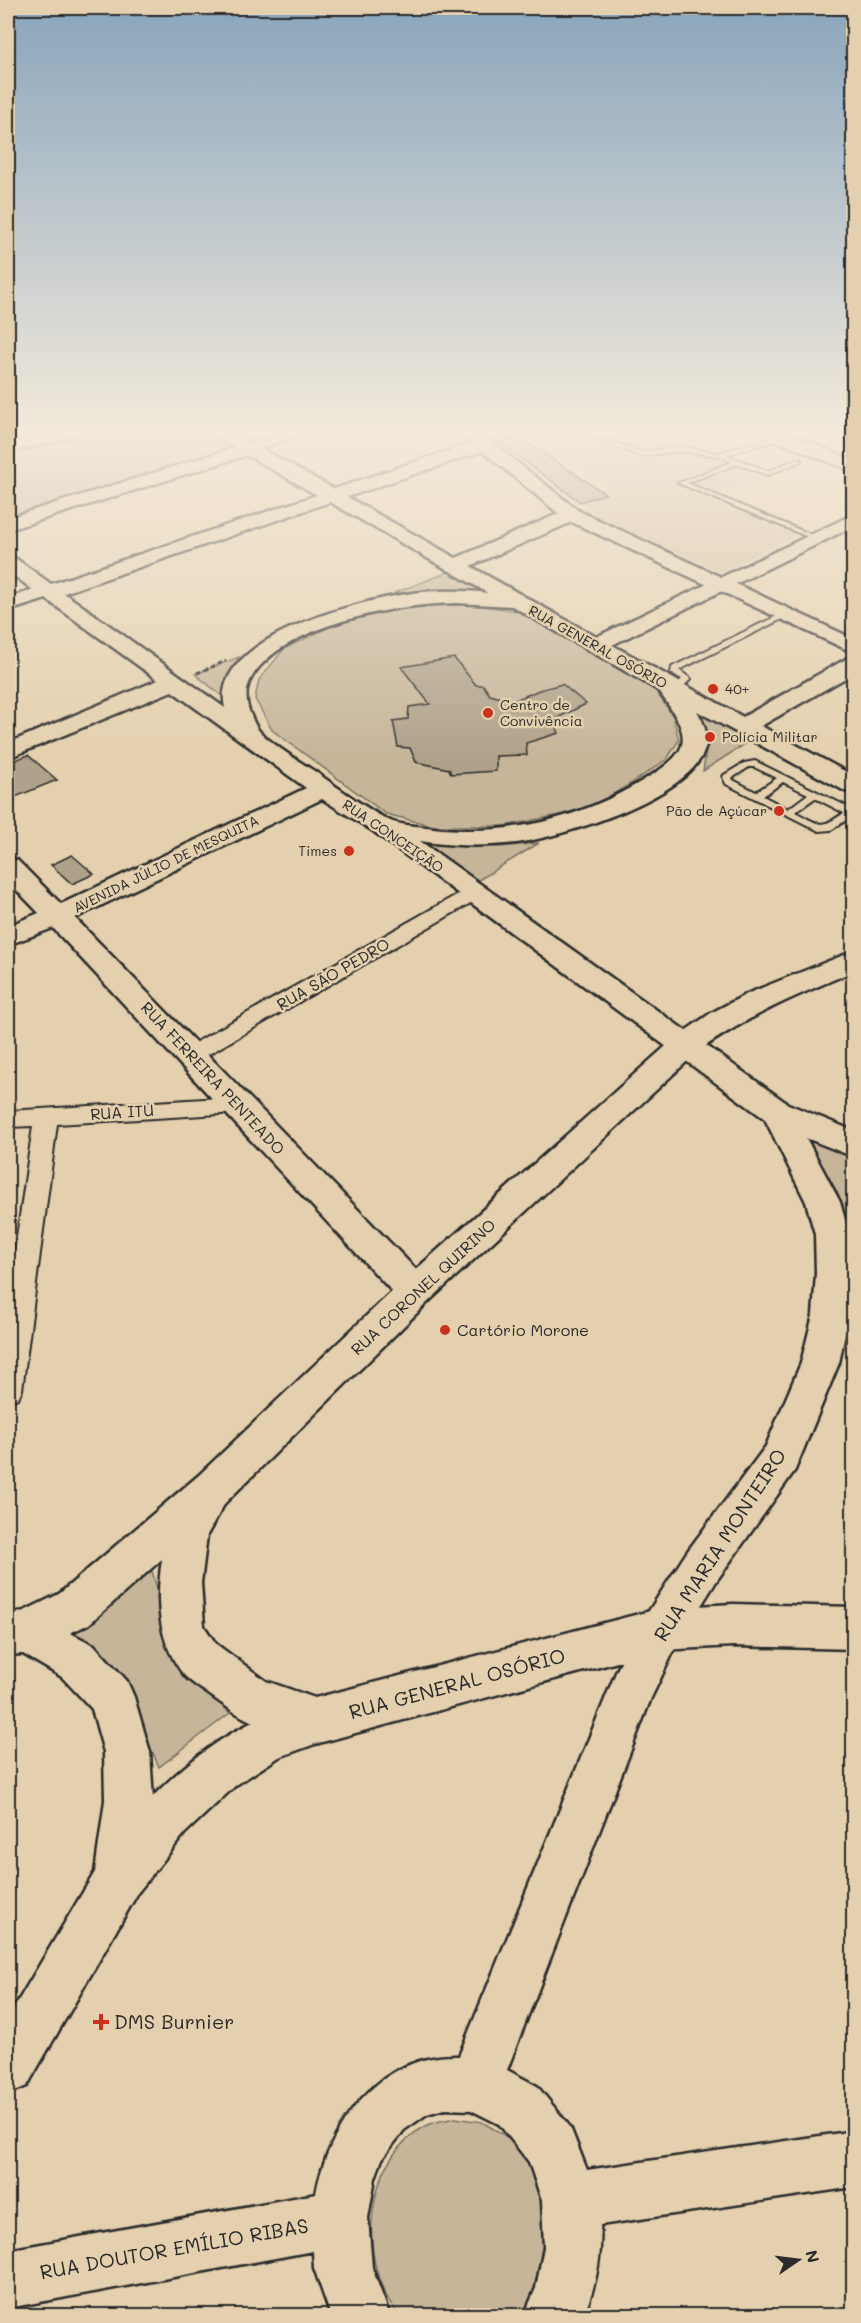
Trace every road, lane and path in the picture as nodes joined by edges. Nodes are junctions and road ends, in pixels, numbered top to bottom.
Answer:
1 (199, 540) edge
2 (407, 540) edge
3 (513, 540) edge
4 (627, 540) edge
5 (810, 540) edge
6 (8, 562) edge
7 (453, 566) junction
8 (721, 584) junction
9 (46, 591) junction
10 (8, 604) edge
11 (522, 604) junction
12 (786, 615) junction
13 (596, 645) junction
14 (854, 647) edge
15 (854, 664) edge
16 (176, 681) junction
17 (670, 687) junction
18 (743, 727) junction
19 (250, 736) junction
20 (8, 751) edge
21 (783, 778) junction
22 (854, 786) edge
23 (322, 789) junction
24 (815, 794) junction
25 (756, 796) junction
26 (852, 811) edge
27 (788, 813) junction
28 (382, 826) junction
29 (8, 866) edge
30 (474, 893) junction
31 (57, 916) junction
32 (8, 936) edge
33 (854, 960) edge
34 (686, 1045) junction
35 (192, 1054) junction
36 (237, 1105) junction
37 (777, 1112) junction
38 (45, 1117) junction
39 (8, 1119) edge
40 (854, 1144) edge
41 (843, 1228) edge
42 (415, 1292) junction
43 (8, 1390) edge
44 (213, 1488) junction
45 (854, 1628) edge
46 (662, 1629) junction
47 (17, 1633) edge
48 (315, 1721) junction
49 (119, 1878) junction
50 (8, 2067) edge
51 (475, 2083) junction
52 (854, 2159) edge
53 (570, 2202) junction
54 (340, 2218) junction
55 (8, 2279) edge
56 (361, 2316) edge
57 (552, 2316) edge

1 - 9 main road
2 - 7 main road, RUA GENERAL OSÓRIO
3 - 7 main road
4 - 8 main road
5 - 8 main road
6 - 9 main road, RUA CONCEIÇÃO
7 - 11 main road, RUA GENERAL OSÓRIO
8 - 12 main road
8 - 13 main road
9 - 10 main road
9 - 16 main road, RUA CONCEIÇÃO
11 - 13 main road, RUA GENERAL OSÓRIO
11 - 19 main road
12 - 14 main road
12 - 17 lane
13 - 17 main road, RUA GENERAL OSÓRIO
15 - 18 main road
16 - 19 main road, RUA CONCEIÇÃO
16 - 20 main road
17 - 18 main road, RUA GENERAL OSÓRIO
17 - 28 main road
18 - 22 main road, RUA GENERAL OSÓRIO
19 - 23 main road, RUA CONCEIÇÃO
21 - 24 lane
21 - 25 lane
21 - 25 lane
23 - 28 main road, RUA CONCEIÇÃO
23 - 31 main road, AVENIDA JÚLIO DE MESQUITA
24 - 26 lane
24 - 27 lane
25 - 27 lane
26 - 27 lane
28 - 30 main road, RUA CONCEIÇÃO
29 - 31 main road, RUA FERREIRA PENTEADO
30 - 34 main road, RUA CONCEIÇÃO
30 - 35 street, RUA SÃO PEDRO
31 - 32 main road, AVENIDA JÚLIO DE MESQUITA
31 - 35 main road, RUA FERREIRA PENTEADO
33 - 34 main road, RUA CORONEL QUIRINO
34 - 37 main road, RUA CONCEIÇÃO
34 - 42 main road, RUA CORONEL QUIRINO
35 - 36 main road, RUA FERREIRA PENTEADO
36 - 38 street, RUA ITU
36 - 42 main road, RUA FERREIRA PENTEADO
37 - 40 main road
37 - 41 main road, RUA MARIA MONTEIRO
38 - 39 street, RUA ITU
38 - 43 street
41 - 46 main road, RUA MARIA MONTEIRO
42 - 44 main road, RUA CORONEL QUIRINO
44 - 47 main road, RUA CORONEL QUIRINO
44 - 48 main road
45 - 46 main road, RUA GENERAL OSÓRIO
46 - 48 main road, RUA GENERAL OSÓRIO
46 - 51 main road, RUA MARIA MONTEIRO
47 - 49 main road
48 - 49 main road, RUA GENERAL OSÓRIO
49 - 50 main road, RUA GENERAL OSÓRIO
51 - 53 main road
51 - 54 main road
52 - 53 main road
53 - 57 main road
54 - 55 main road, RUA DOUTOR EMÍLIO RIBAS
54 - 56 main road

